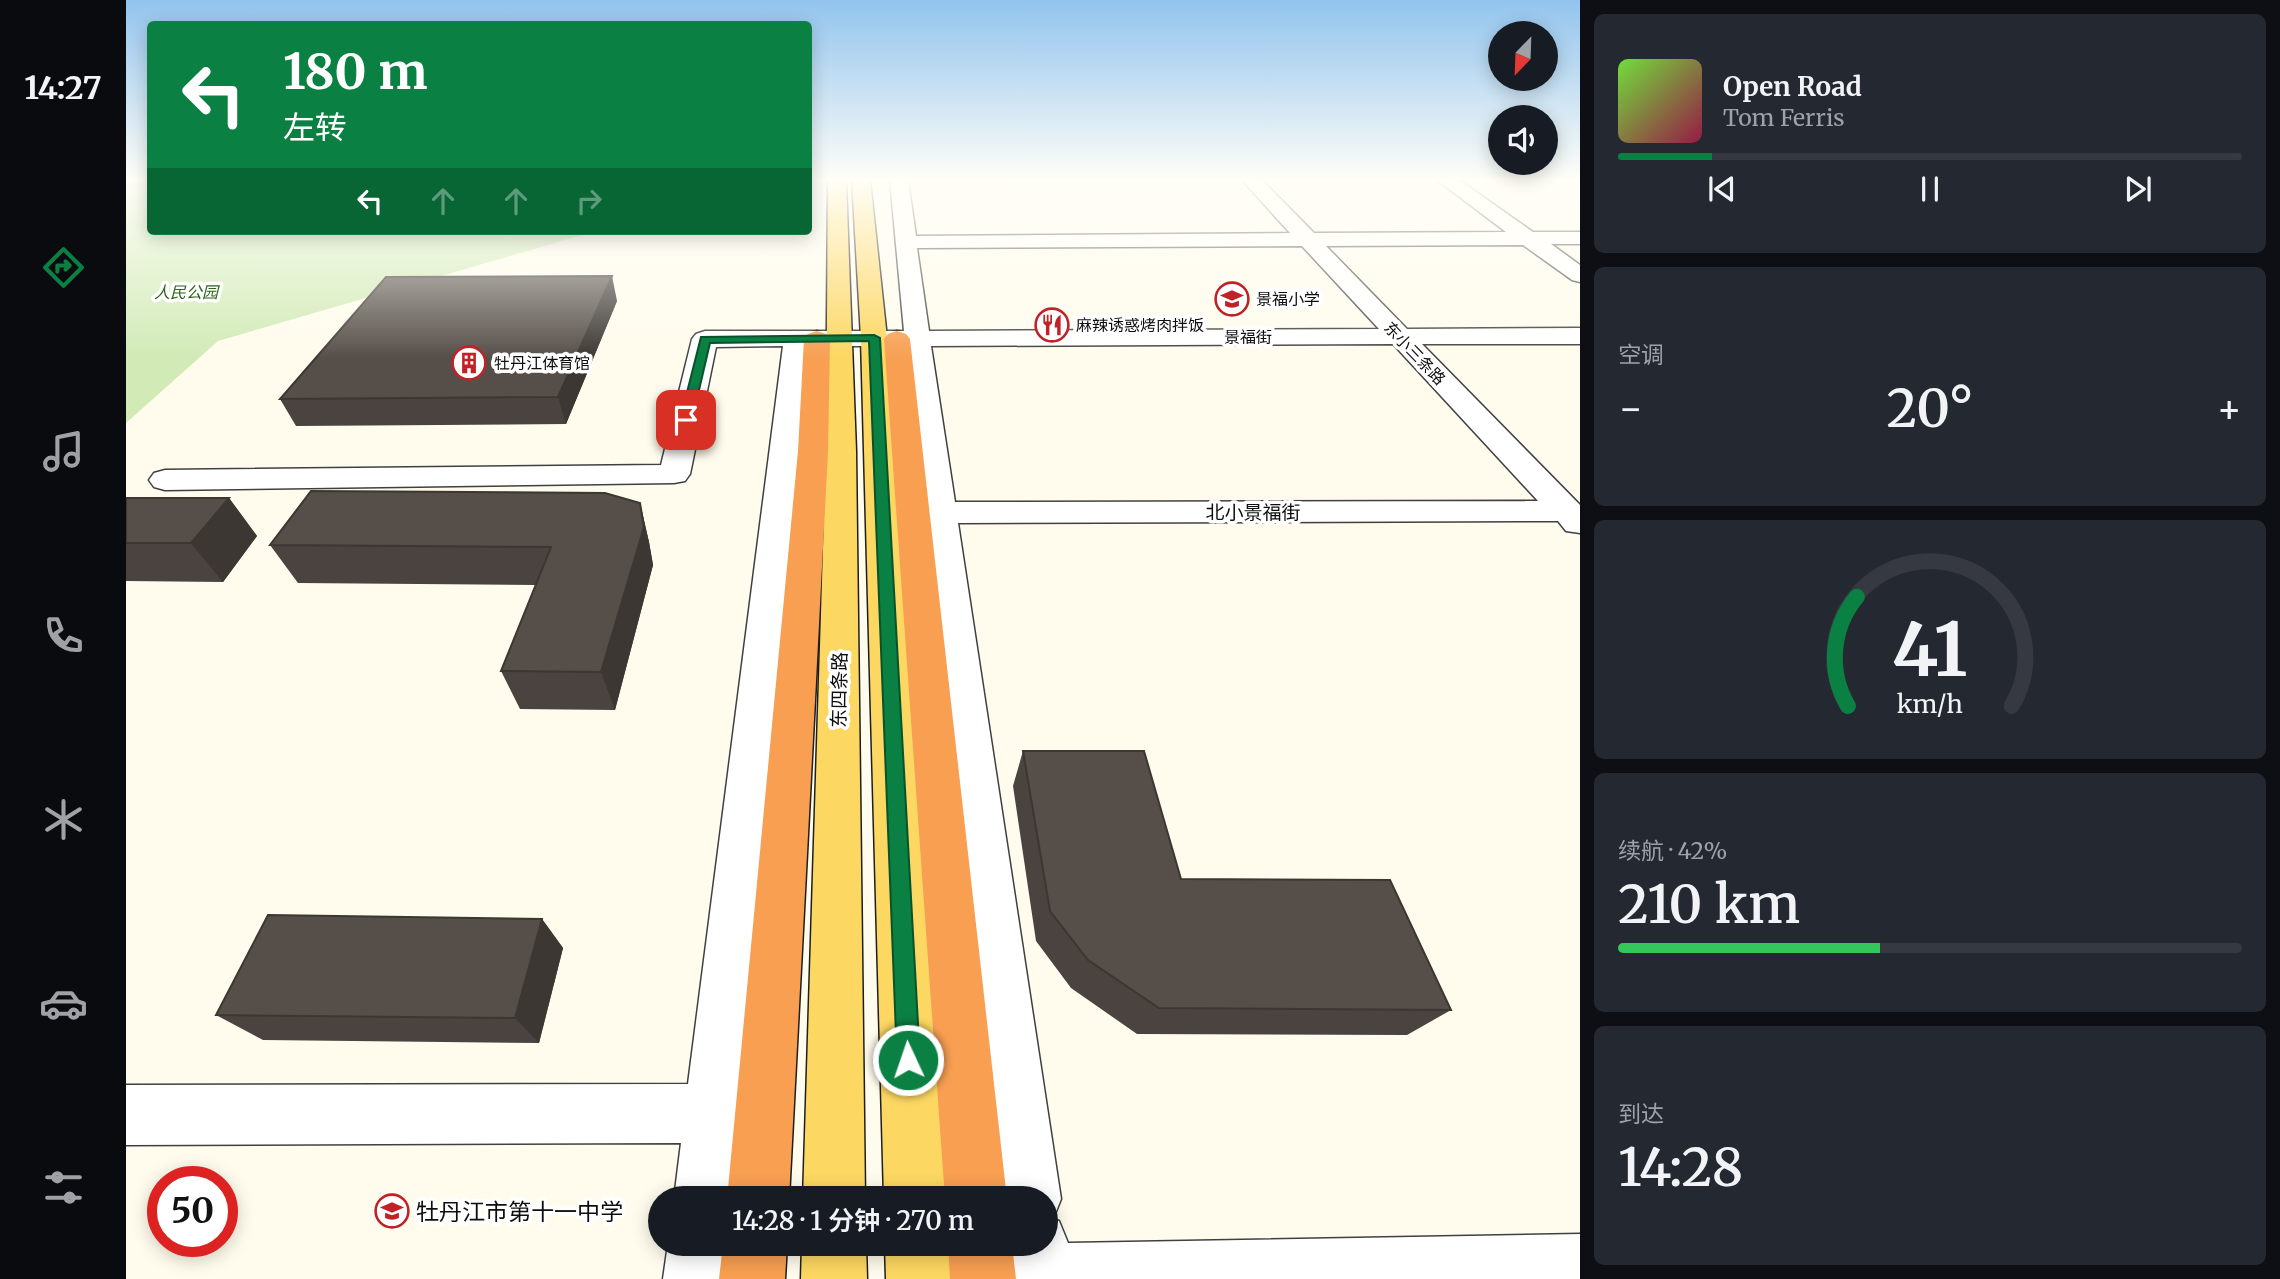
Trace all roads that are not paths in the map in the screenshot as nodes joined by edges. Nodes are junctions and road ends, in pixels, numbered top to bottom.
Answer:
1 (830, 240) edge
2 (874, 240) edge
3 (1307, 240) junction
4 (1342, 240) edge
5 (1530, 240) edge
6 (906, 242) joint
7 (1580, 275) edge
8 (1580, 336) edge
9 (1400, 337) junction
10 (818, 339) junction
11 (896, 339) junction
12 (860, 451) junction
13 (165, 480) dead end
14 (940, 513) junction
15 (1573, 518) edge
16 (714, 1113) junction
17 (126, 1115) edge
18 (706, 1186) edge
19 (760, 1186) edge
20 (834, 1186) edge
21 (914, 1186) edge
22 (974, 1186) edge
23 (1028, 1186) edge
24 (699, 1256) edge
25 (754, 1256) edge
26 (834, 1256) edge
27 (918, 1256) edge
28 (1001, 1256) edge
29 (1580, 1267) edge
30 (1025, 1270) edge
31 (696, 1279) edge
32 (752, 1279) edge
33 (834, 1279) edge
34 (919, 1279) edge

1 - 10 main road
2 - 11 main road
3 - 4 street
3 - 6 street
3 - 9 street, 东小三条路
5 - 7 street
6 - 11 street
8 - 9 street, 景福街
9 - 11 street, 景福街
9 - 15 street, 东小三条路
10 - 11 street, 景福街
10 - 12 highway
10 - 13 street, 景福街
10 - 16 street
11 - 12 highway
11 - 14 street
12 - 19 highway
12 - 20 main road, 东四条路
12 - 21 main road
12 - 22 highway
14 - 15 street, 北小景福街
14 - 23 street
16 - 17 street
16 - 18 street
24 - 31 street
25 - 32 highway
26 - 33 main road
27 - 34 main road
28 - 30 highway
29 - 30 street

